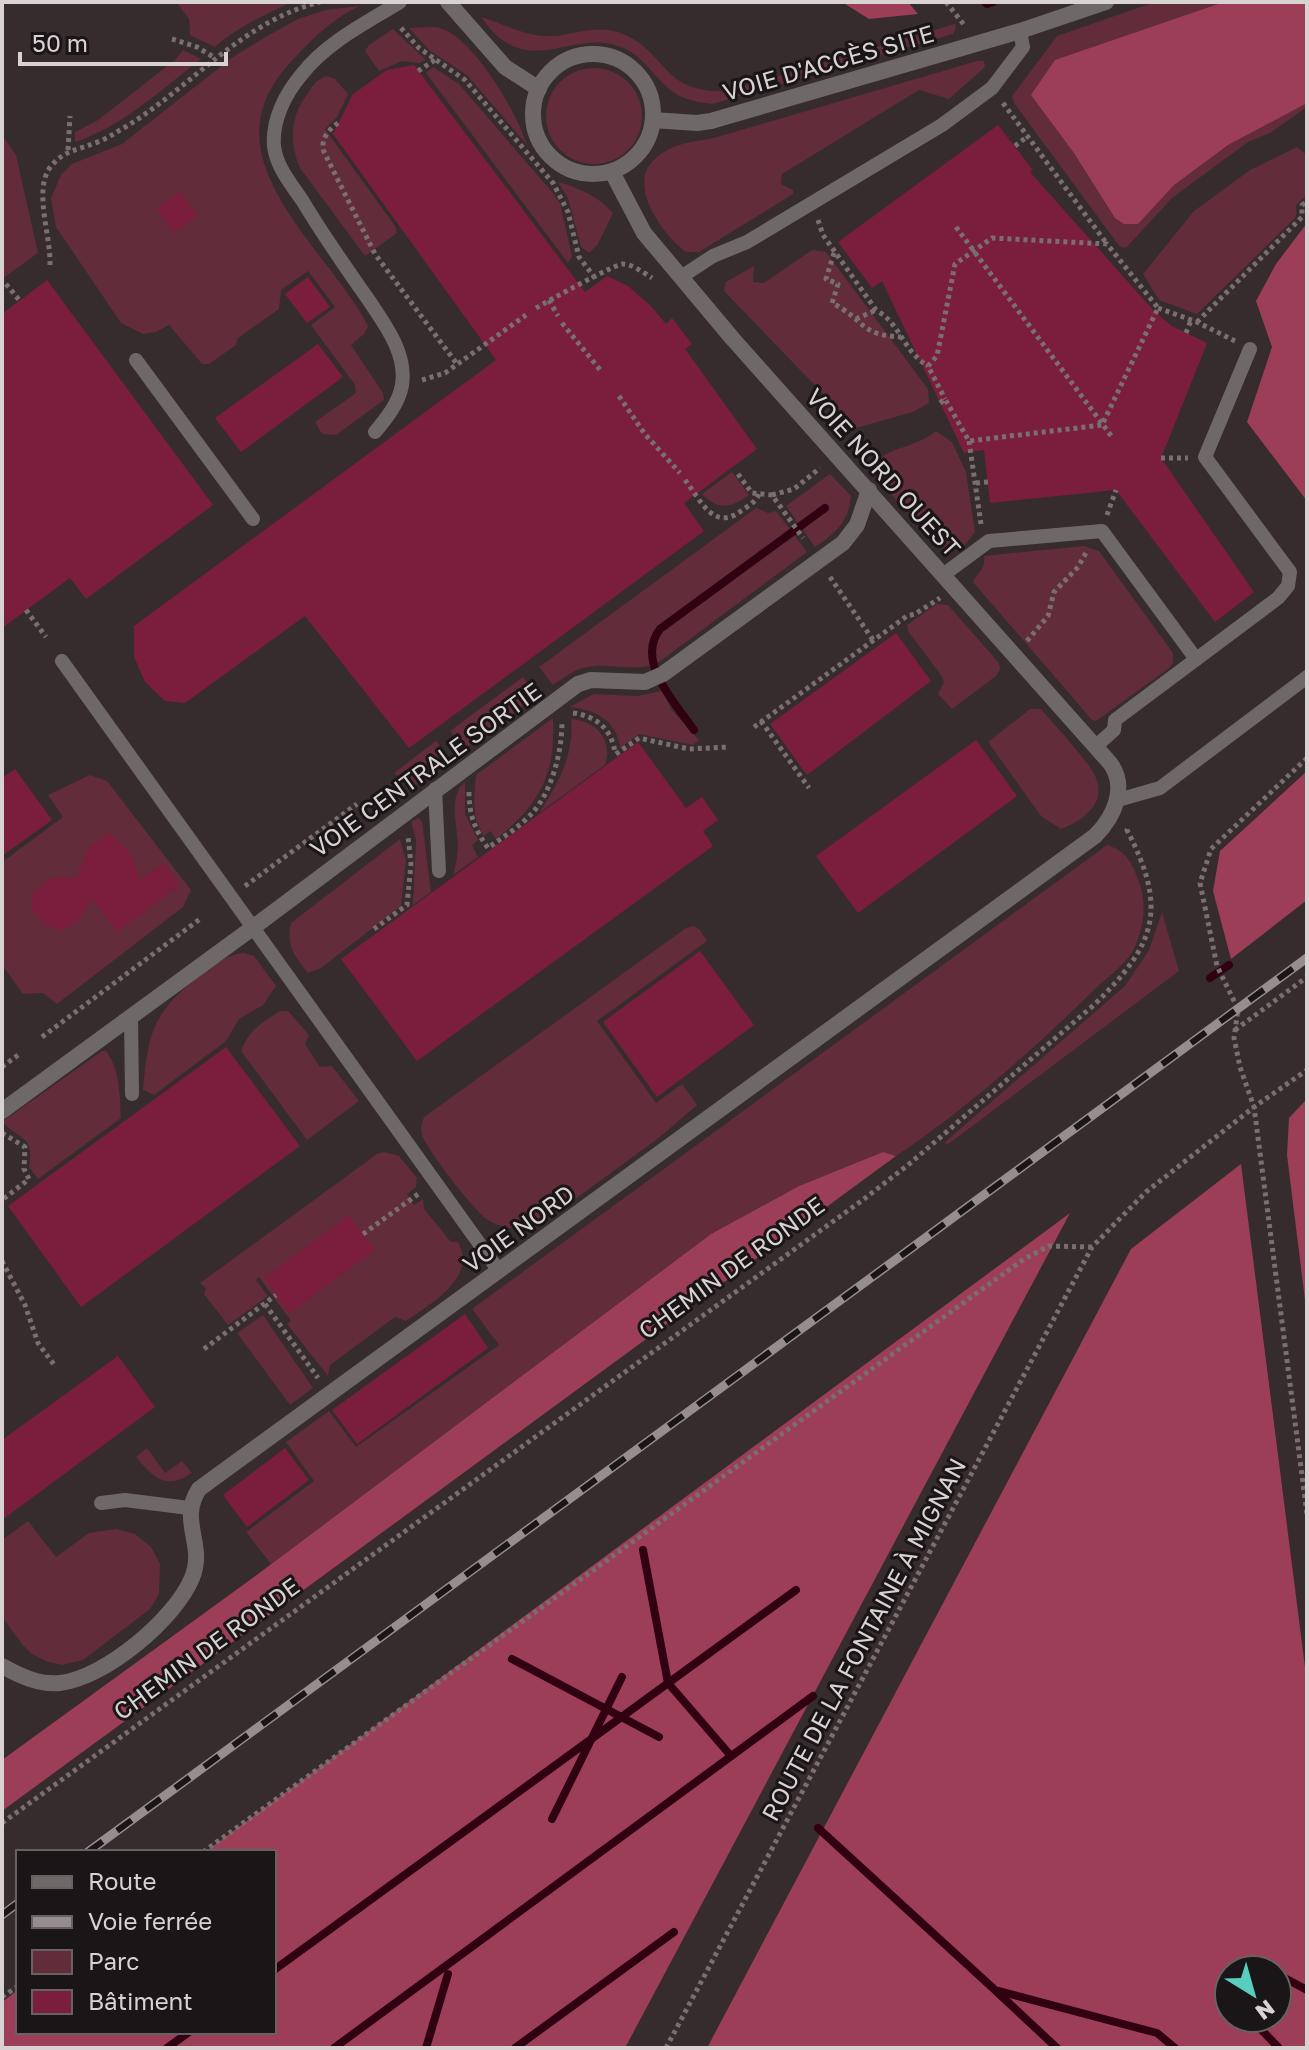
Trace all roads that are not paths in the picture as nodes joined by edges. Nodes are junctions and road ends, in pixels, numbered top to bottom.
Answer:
1 (400, 2) edge
2 (448, 2) edge
3 (1106, 2) edge
4 (1020, 31) junction
5 (539, 89) junction
6 (653, 120) junction
7 (612, 172) junction
8 (681, 277) junction
9 (1250, 349) road end
10 (136, 360) dead end
11 (375, 432) dead end
12 (869, 490) junction
13 (253, 519) dead end
14 (943, 575) junction
15 (1196, 659) junction
16 (62, 661) dead end
17 (1307, 677) edge
18 (1096, 746) junction
19 (435, 789) junction
20 (1118, 800) junction
21 (439, 871) dead end
22 (251, 929) junction
23 (131, 1017) junction
24 (132, 1094) dead end
25 (2, 1111) edge
26 (499, 1271) junction
27 (101, 1503) dead end
28 (189, 1508) junction
29 (2, 1666) edge

1 - 11 lane
2 - 5 street
3 - 4 street, VOIE D'ACCÈS SITE
4 - 6 street, VOIE D'ACCÈS SITE
4 - 8 lane
5 - 6 street
5 - 7 street
6 - 7 street
7 - 8 street, VOIE NORD OUEST
8 - 12 street, VOIE NORD OUEST
9 - 15 lane
10 - 13 lane
12 - 14 street, VOIE NORD OUEST
12 - 19 street, VOIE CENTRALE SORTIE
14 - 15 lane
14 - 18 street, VOIE NORD OUEST
15 - 18 lane
16 - 22 lane
17 - 20 lane
18 - 20 street, VOIE NORD OUEST
19 - 21 lane
19 - 22 street, VOIE CENTRALE SORTIE
20 - 26 street, VOIE NORD
22 - 23 street, VOIE CENTRALE SORTIE
22 - 26 lane
23 - 24 lane
23 - 25 street, VOIE CENTRALE SORTIE
26 - 28 street, VOIE NORD
27 - 28 lane
28 - 29 street

